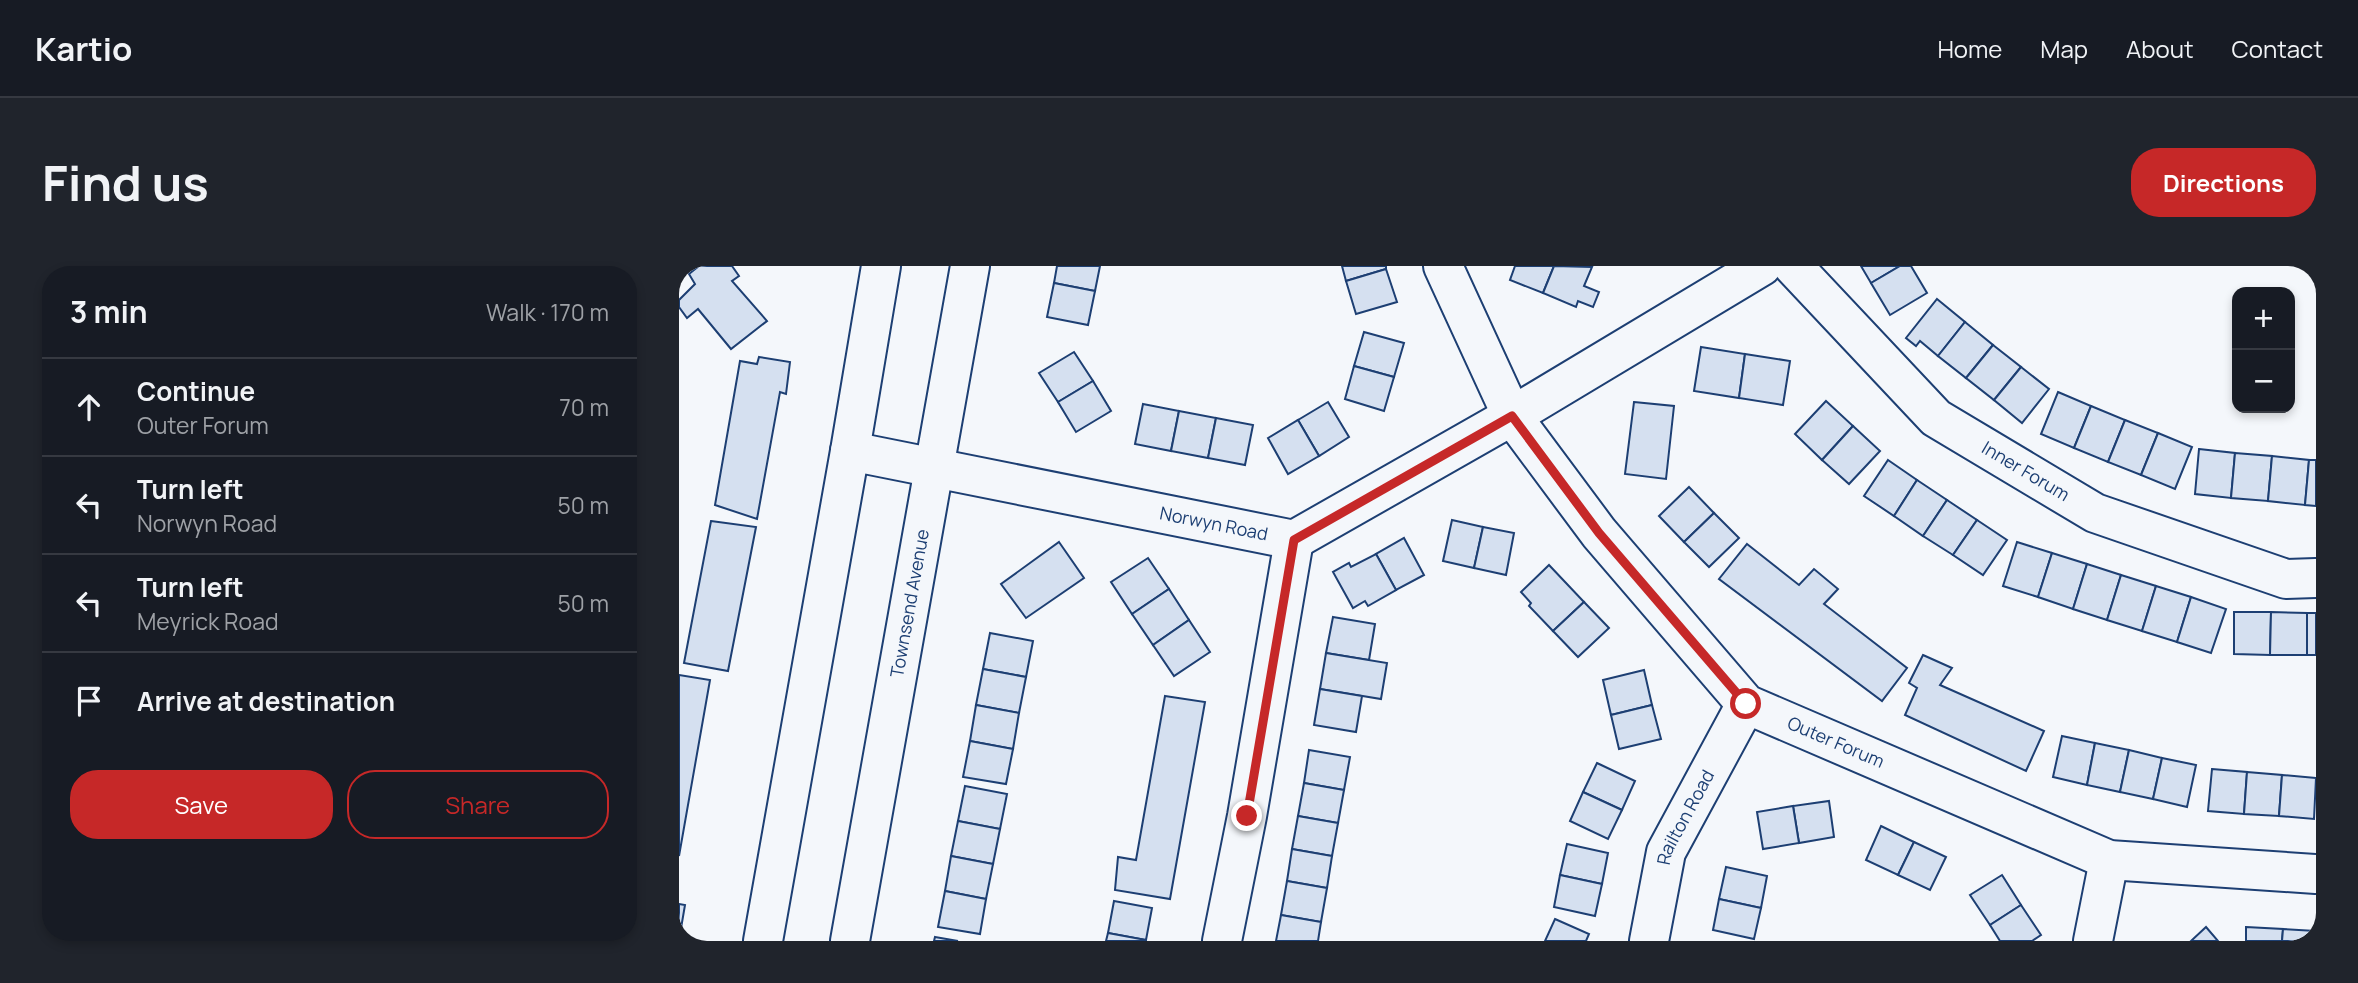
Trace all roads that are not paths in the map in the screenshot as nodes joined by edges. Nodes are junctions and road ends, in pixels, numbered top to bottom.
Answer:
1 (881, 266) edge
2 (970, 266) edge
3 (1443, 266) edge
4 (1762, 266) edge
5 (1793, 266) edge
6 (1512, 416) junction
7 (851, 451) junction
8 (935, 467) junction
9 (1294, 540) junction
10 (2316, 578) edge
11 (1746, 704) junction
12 (2109, 860) junction
13 (2316, 874) edge
14 (763, 941) edge
15 (850, 941) edge
16 (1222, 941) edge
17 (1649, 941) edge
18 (2093, 941) edge

1 - 7 street
2 - 8 street, Townsend Avenue
3 - 6 street, Outer Forum
4 - 6 street, Norwyn Road
5 - 10 street, Inner Forum
6 - 9 street, Norwyn Road
6 - 11 street, Outer Forum
7 - 8 street, Norwyn Road
7 - 14 street
8 - 9 street, Norwyn Road
8 - 15 street, Townsend Avenue
9 - 16 street
11 - 12 street, Outer Forum
11 - 17 street, Railton Road
12 - 13 street, Outer Forum
12 - 18 street

